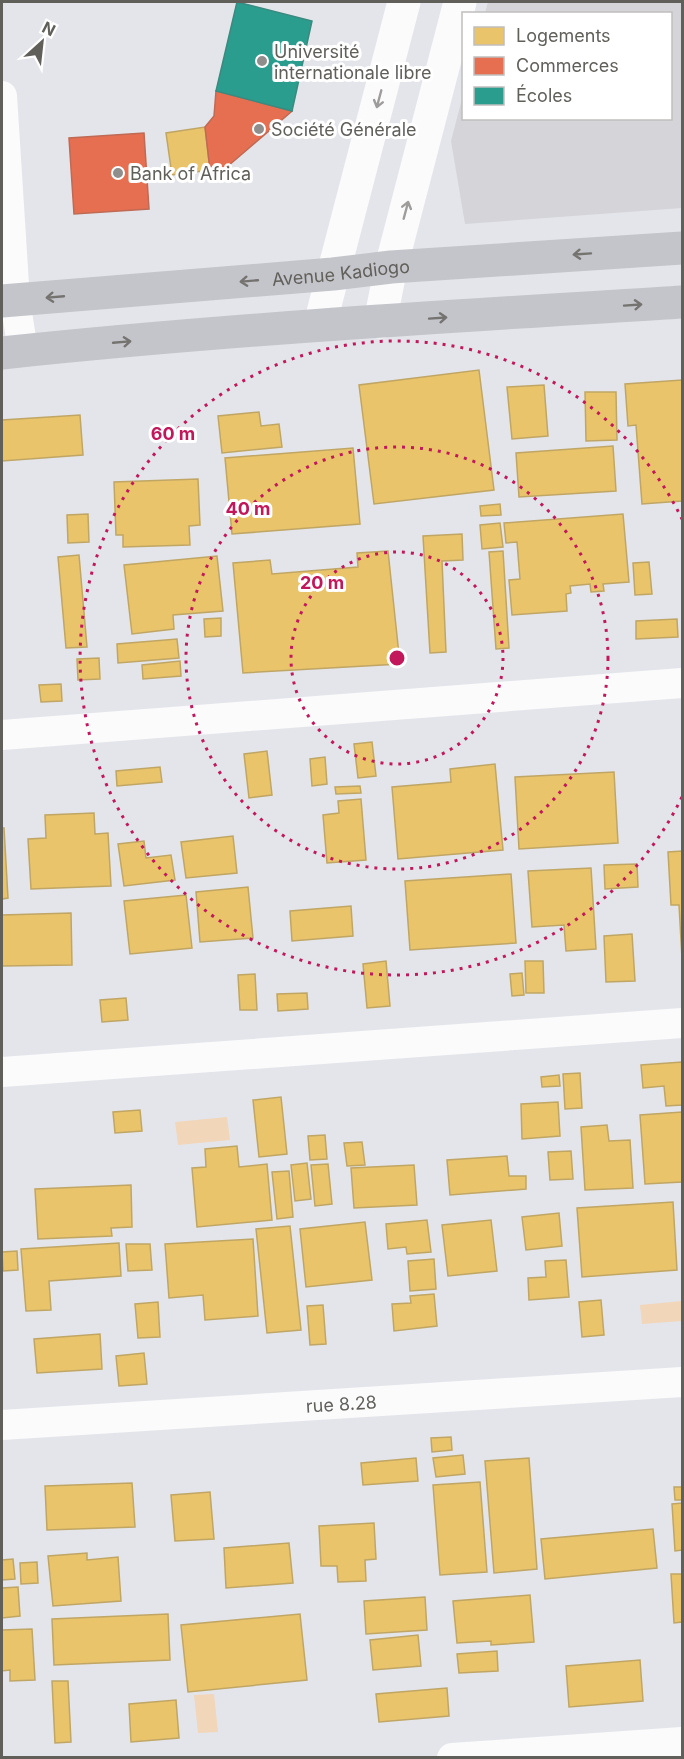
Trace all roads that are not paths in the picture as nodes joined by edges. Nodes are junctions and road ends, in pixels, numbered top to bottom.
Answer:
1 (404, 2) edge
2 (460, 2) edge
3 (2, 96) edge
4 (682, 248) edge
5 (391, 267) junction
6 (333, 274) junction
7 (8, 301) edge
8 (682, 302) edge
9 (380, 322) junction
10 (320, 324) junction
11 (12, 352) edge
12 (682, 683) edge
13 (2, 735) edge
14 (682, 1023) edge
15 (2, 1072) edge
16 (682, 1382) edge
17 (2, 1425) edge
18 (682, 1742) edge
19 (452, 1758) edge

1 -> 6 main road
5 -> 2 main road
3 - 7 street
4 -> 5 highway, Avenue Kadiogo
5 - 6 highway, Avenue Kadiogo
5 - 9 main road
6 -> 7 highway, Avenue Kadiogo
6 - 10 main road
7 - 11 street
9 -> 8 highway
9 - 10 highway
11 -> 10 highway
12 - 13 street
14 - 15 street
16 - 17 street, rue 8.28
18 - 19 street

